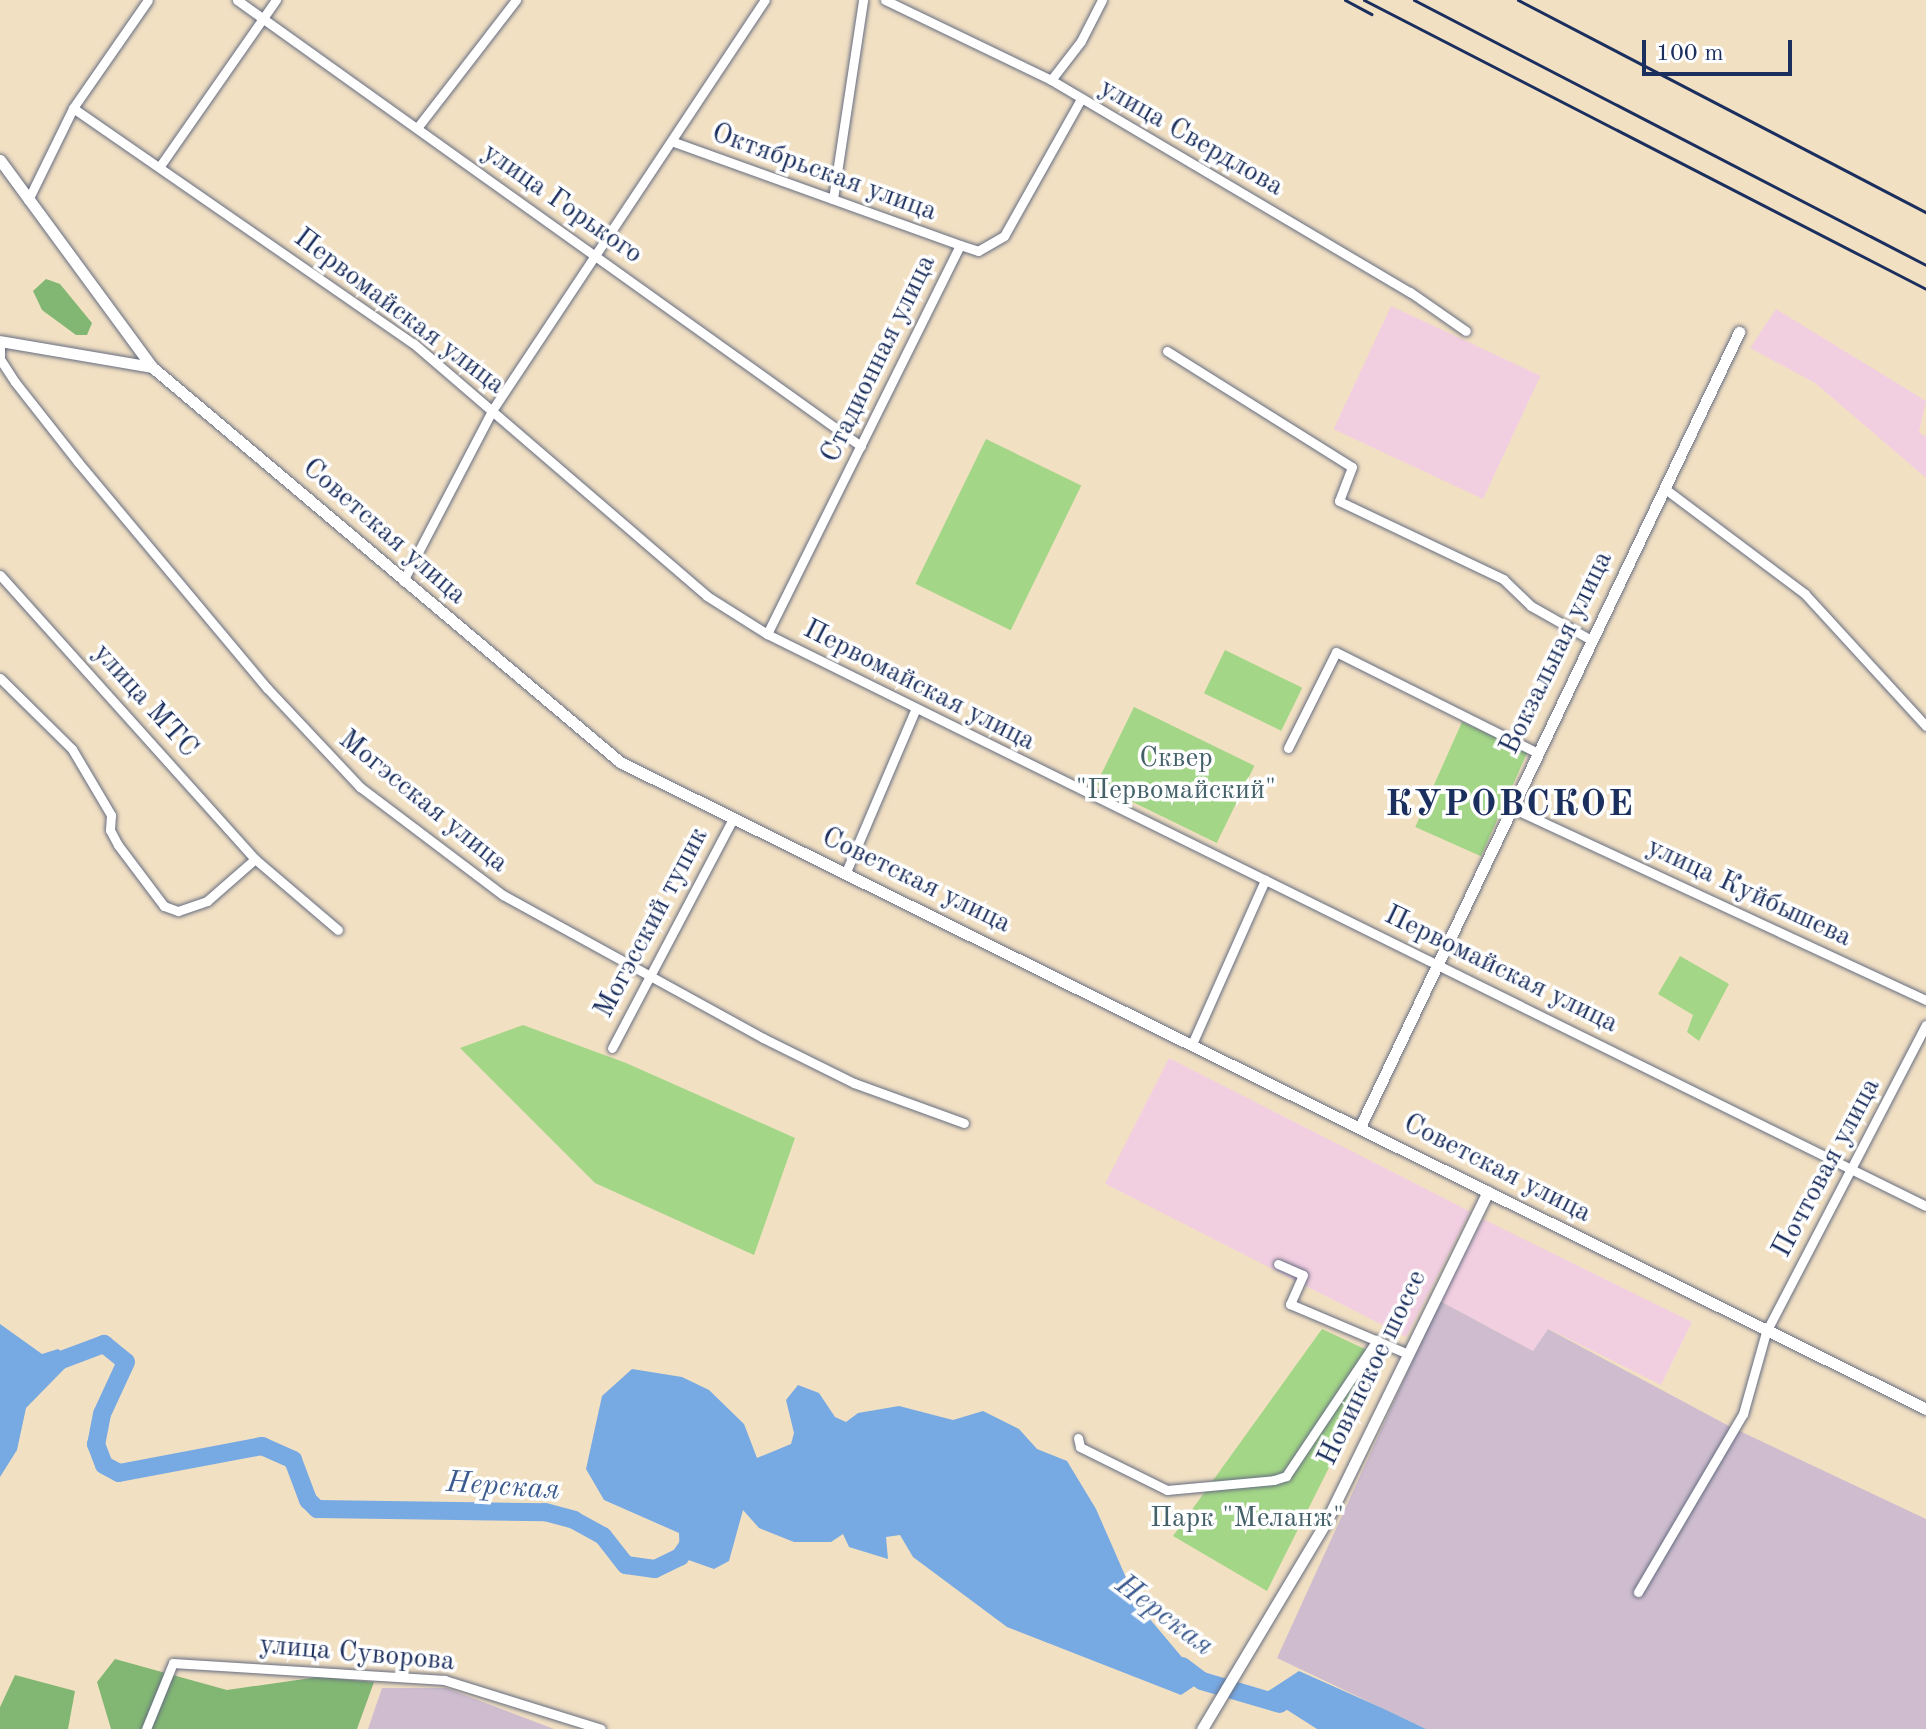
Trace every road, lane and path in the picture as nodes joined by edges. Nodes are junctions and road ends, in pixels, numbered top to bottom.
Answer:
1 (148, 0) edge
2 (237, 0) edge
3 (276, 0) edge
4 (516, 0) edge
5 (765, 0) edge
6 (863, 0) edge
7 (885, 0) edge
8 (1102, 0) edge
9 (264, 17) junction
10 (1051, 80) junction
11 (1081, 99) junction
12 (73, 108) junction
13 (417, 128) junction
14 (674, 142) junction
15 (0, 160) edge
16 (160, 166) junction
17 (833, 199) junction
18 (28, 200) junction
19 (960, 245) junction
20 (596, 255) junction
21 (1466, 331) dead end
22 (1739, 332) dead end
23 (0, 341) edge
24 (1167, 351) dead end
25 (152, 367) junction
26 (493, 409) junction
27 (861, 446) junction
28 (1664, 488) junction
29 (0, 575) edge
30 (403, 581) junction
31 (767, 634) junction
32 (1591, 640) junction
33 (0, 678) edge
34 (915, 710) junction
35 (1926, 726) edge
36 (1288, 748) dead end
37 (1536, 752) junction
38 (1510, 807) junction
39 (732, 820) junction
40 (255, 859) junction
41 (846, 872) junction
42 (1265, 880) junction
43 (338, 930) dead end
44 (1438, 965) junction
45 (649, 976) junction
46 (1926, 1000) edge
47 (1926, 1025) edge
48 (1192, 1044) junction
49 (612, 1048) dead end
50 (964, 1123) dead end
51 (1360, 1127) junction
52 (1853, 1169) junction
53 (1488, 1192) junction
54 (1926, 1206) edge
55 (1278, 1264) dead end
56 (1766, 1332) junction
57 (1377, 1340) junction
58 (1406, 1353) junction
59 (1926, 1409) edge
60 (1078, 1438) dead end
61 (1638, 1592) dead end
62 (146, 1729) edge
63 (601, 1729) edge
64 (1202, 1729) edge

1 - 12 street
2 - 9 street, улица Горького
3 - 9 street
4 - 13 street
5 - 14 street
6 - 17 street
7 - 10 street, улица Свердлова
8 - 10 street
9 - 13 street, улица Горького
9 - 16 street
10 - 11 street, улица Свердлова
11 - 19 street, Стадионная улица
11 - 21 street, улица Свердлова
12 - 16 street, Первомайская улица
12 - 18 street
13 - 20 street, улица Горького
14 - 17 street, Октябрьская улица
14 - 20 street
15 - 18 street, Советская улица
16 - 26 street, Первомайская улица
17 - 19 street, Октябрьская улица
18 - 25 street, Советская улица
19 - 27 street, Стадионная улица
20 - 26 street
20 - 27 street, улица Горького
22 - 28 street, Вокзальная улица
23 - 25 street
23 - 45 street, Могэсская улица
24 - 32 street
25 - 30 street, Советская улица
26 - 30 street
26 - 31 street, Первомайская улица
27 - 31 street, Стадионная улица
28 - 32 street, Вокзальная улица
28 - 35 street
29 - 40 street, улица МТС
30 - 39 street, Советская улица
31 - 34 street, Первомайская улица
32 - 37 street, Вокзальная улица
33 - 40 street
34 - 41 street
34 - 42 street, Первомайская улица
36 - 37 street
37 - 38 street, Вокзальная улица
38 - 44 street, Вокзальная улица
38 - 46 street, улица Куйбышева
39 - 41 street, Советская улица
39 - 45 street, Могэсский тупик
40 - 43 street, улица МТС
41 - 48 street, Советская улица
42 - 44 street, Первомайская улица
42 - 48 street
44 - 51 street, Вокзальная улица
44 - 52 street, Первомайская улица
45 - 49 street, Могэсский тупик
45 - 50 street, Могэсская улица
47 - 52 street, Почтовая улица
48 - 51 street, Советская улица
51 - 53 street, Советская улица
52 - 54 street, Первомайская улица
52 - 56 street, Почтовая улица
53 - 56 street, Советская улица
53 - 58 street, Новинское шоссе
55 - 57 street
56 - 59 street, Советская улица
56 - 61 street, Почтовая улица
57 - 58 street
57 - 60 street
58 - 64 street, Новинское шоссе
62 - 63 street, улица Суворова

